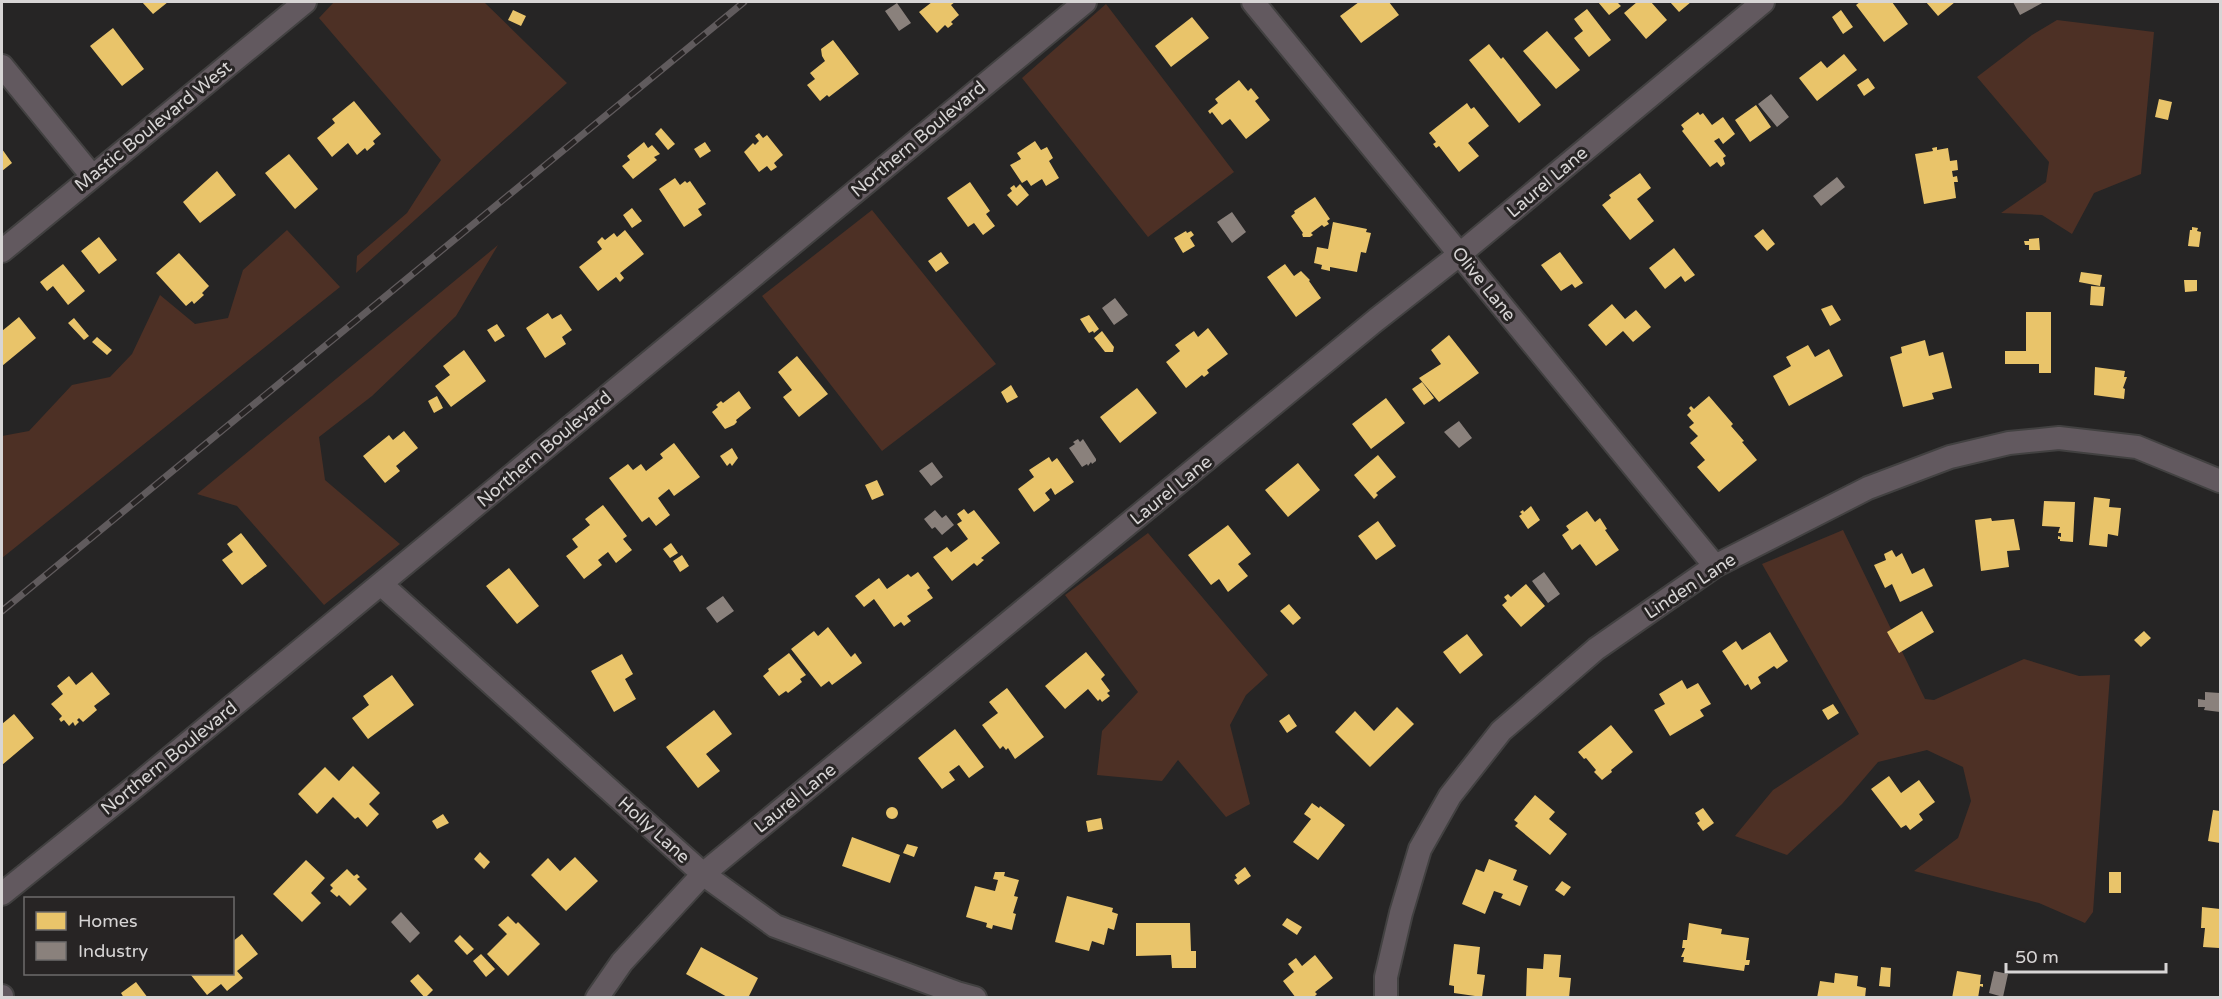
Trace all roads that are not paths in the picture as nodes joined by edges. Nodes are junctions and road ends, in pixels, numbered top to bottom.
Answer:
1 (305, 2) edge
2 (1085, 2) edge
3 (1253, 2) edge
4 (1764, 2) edge
5 (2, 66) edge
6 (92, 176) junction
7 (2, 251) edge
8 (1460, 254) junction
9 (2220, 481) edge
10 (1715, 566) junction
11 (381, 584) junction
12 (703, 874) junction
13 (2, 894) edge
14 (597, 998) edge
15 (975, 998) edge
16 (1386, 998) edge

1 - 6 street, Mastic Boulevard West
2 - 11 street, Northern Boulevard
3 - 8 street, Olive Lane
4 - 8 street, Laurel Lane
5 - 6 street
6 - 7 street, Mastic Boulevard West
8 - 10 street, Olive Lane
8 - 12 street, Laurel Lane
9 - 10 street, Linden Lane
10 - 16 street, Linden Lane
11 - 12 street, Holly Lane
11 - 13 street, Northern Boulevard
12 - 14 street, Laurel Lane
12 - 15 street, Holly Lane

